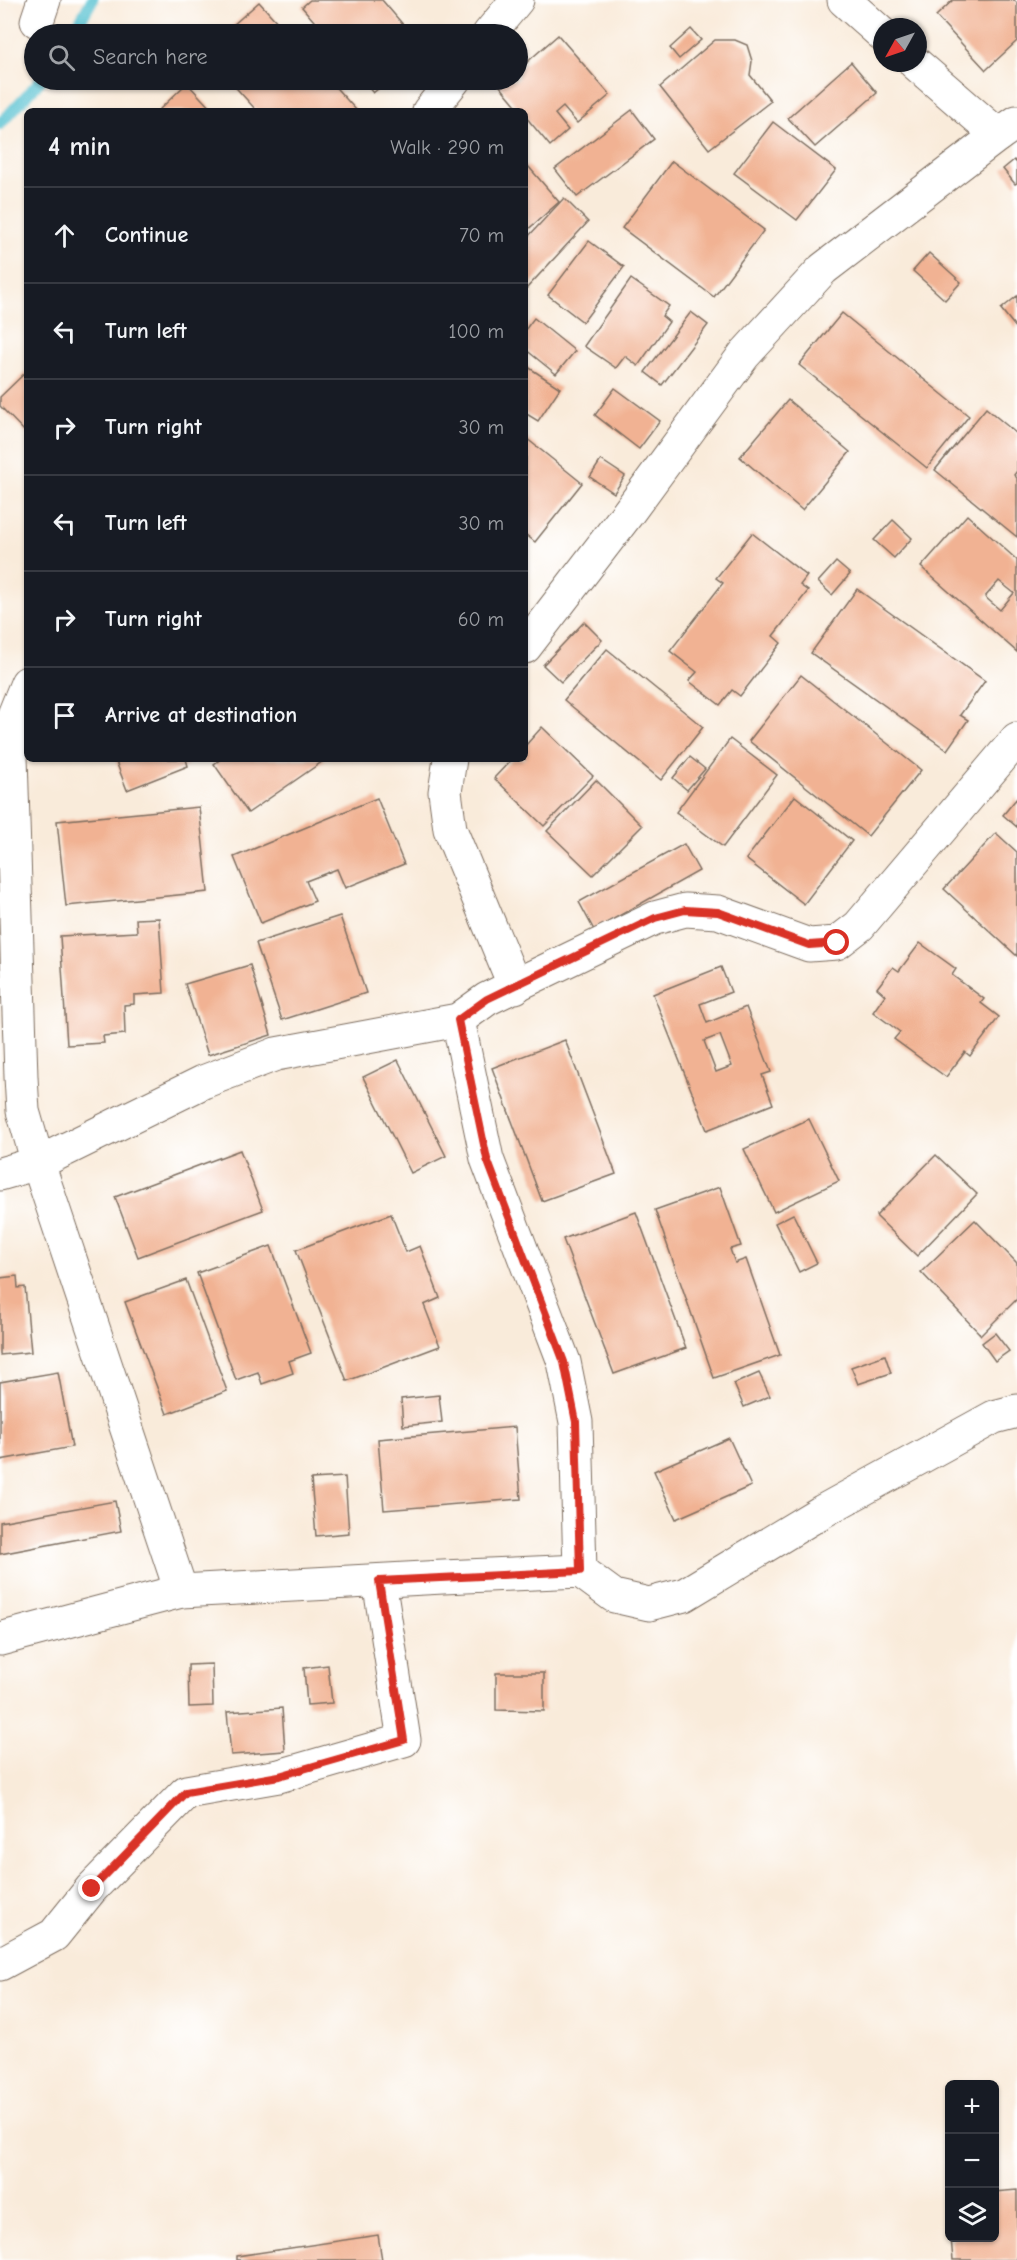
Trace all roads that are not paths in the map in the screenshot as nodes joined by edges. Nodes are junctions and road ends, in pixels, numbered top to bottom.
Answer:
1 (517, 0) edge
2 (844, 0) edge
3 (497, 24) edge
4 (873, 26) edge
5 (927, 71) edge
6 (446, 90) edge
7 (431, 108) edge
8 (1007, 128) edge
9 (528, 643) edge
10 (24, 689) edge
11 (5, 726) edge
12 (1017, 739) edge
13 (450, 762) edge
14 (515, 987) junction
15 (458, 1020) junction
16 (38, 1163) junction
17 (0, 1174) edge
18 (1017, 1390) edge
19 (1006, 1414) edge
20 (580, 1571) junction
21 (379, 1581) junction
22 (181, 1591) junction
23 (0, 1639) edge
24 (0, 1964) edge

1 - 3 street
2 - 4 street
5 - 8 street
6 - 7 street
8 - 9 street
10 - 11 street
11 - 16 street
12 - 14 street
13 - 14 street
14 - 15 street
15 - 16 street
15 - 20 street
16 - 17 street
16 - 22 street
18 - 19 street
19 - 20 street
20 - 21 street
21 - 22 street
21 - 24 street
22 - 23 street

